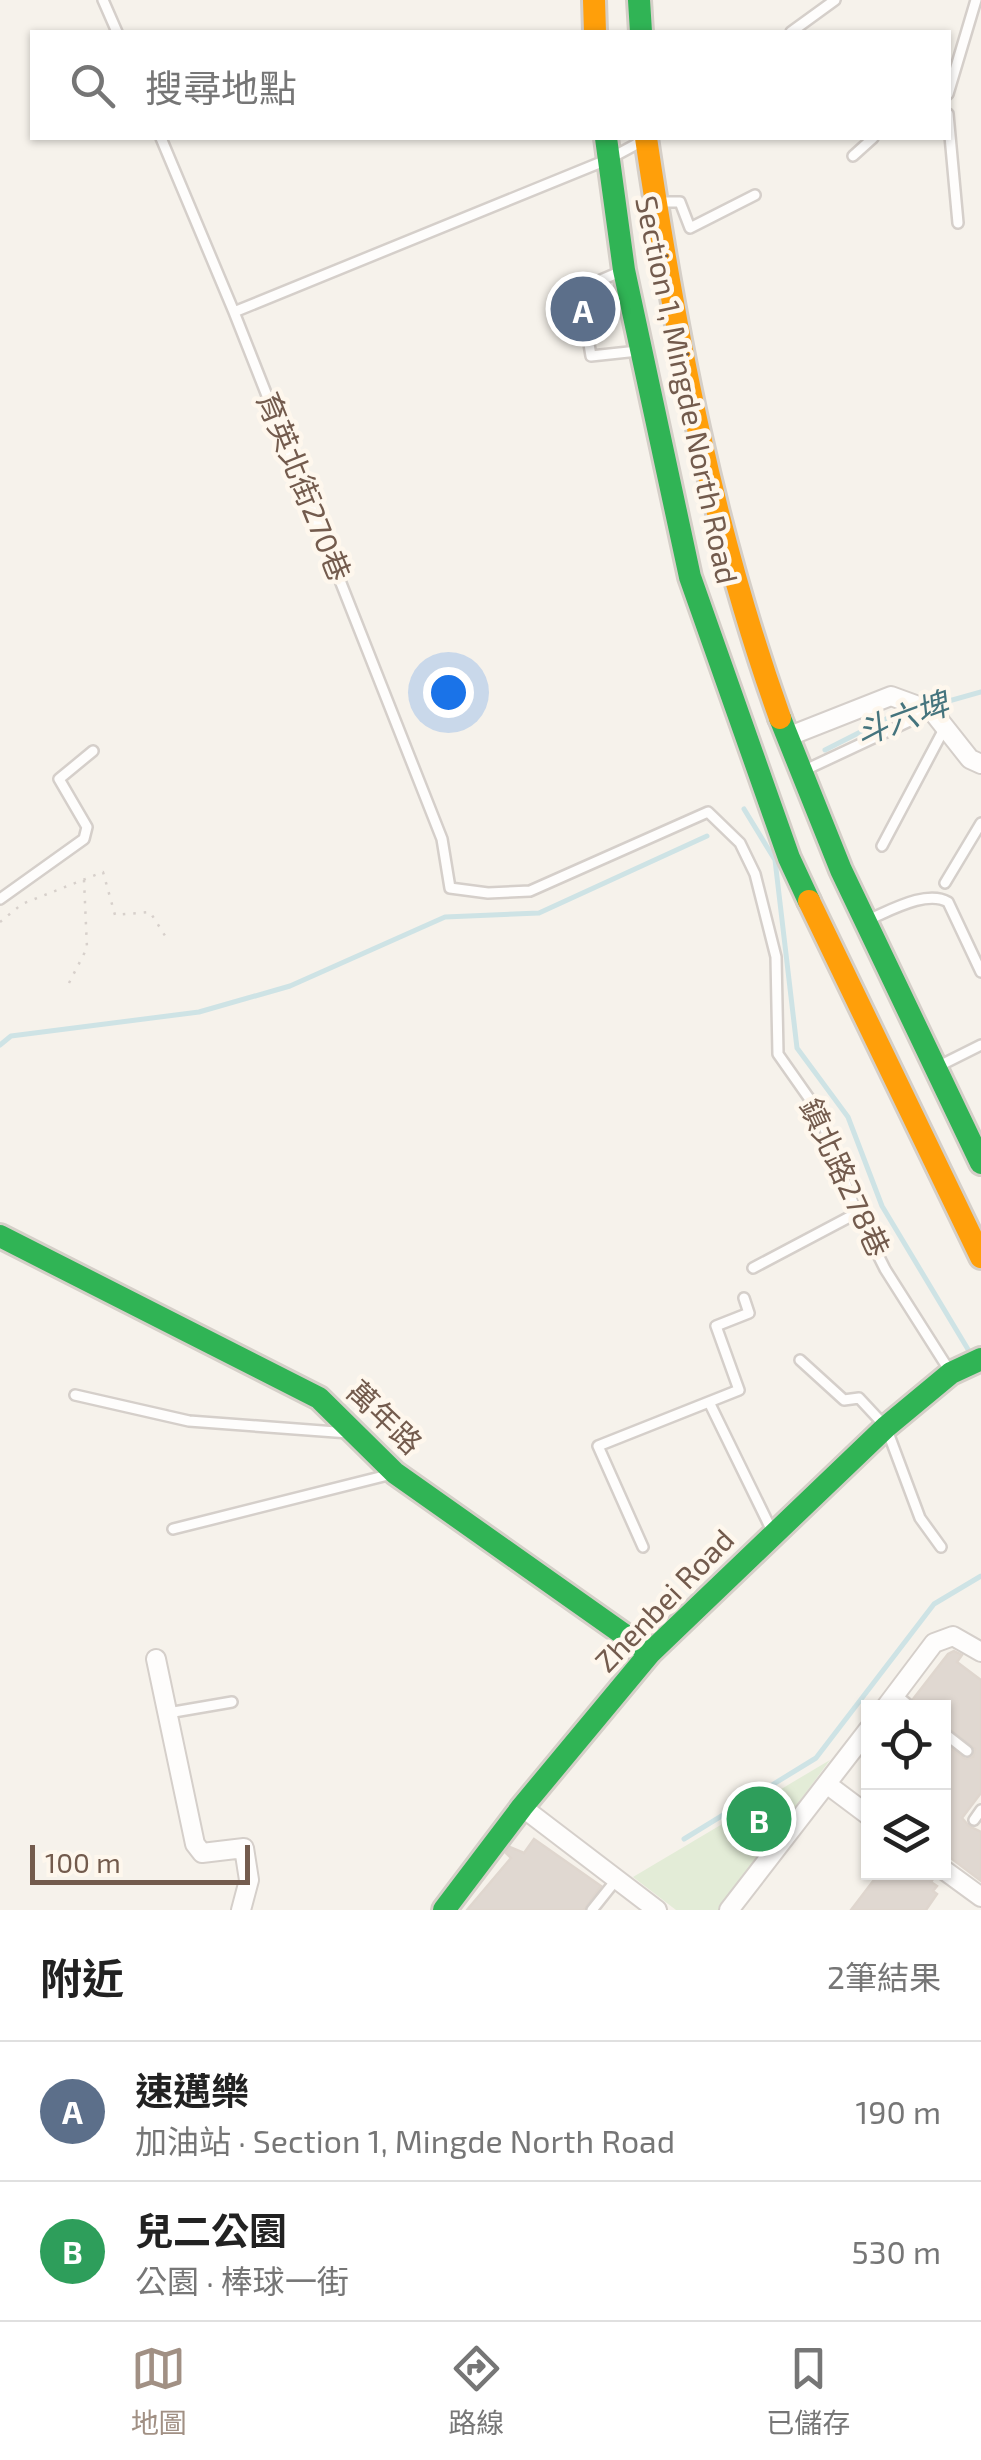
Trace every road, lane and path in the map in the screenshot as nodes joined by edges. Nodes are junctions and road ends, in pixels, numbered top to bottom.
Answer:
1 (103, 0) edge
2 (594, 0) edge
3 (639, 0) edge
4 (835, 0) edge
5 (976, 0) edge
6 (116, 30) edge
7 (595, 30) edge
8 (640, 30) edge
9 (794, 30) edge
10 (951, 84) edge
11 (162, 140) edge
12 (639, 140) edge
13 (647, 140) edge
14 (871, 140) edge
15 (950, 140) edge
16 (608, 148) edge
17 (853, 156) dead end
18 (755, 195) dead end
19 (656, 202) junction
20 (958, 224) dead end
21 (624, 270) junction
22 (234, 312) junction
23 (643, 351) junction
24 (932, 711) junction
25 (945, 728) junction
26 (787, 737) junction
27 (92, 750) dead end
28 (981, 764) edge
29 (800, 773) junction
30 (708, 812) joint
31 (981, 823) edge
32 (882, 846) dead end
33 (84, 880) junction
34 (945, 884) dead end
35 (0, 899) edge
36 (865, 921) junction
37 (0, 922) edge
38 (170, 942) dead end
39 (981, 972) edge
40 (69, 984) dead end
41 (981, 1045) edge
42 (936, 1067) junction
43 (981, 1163) edge
44 (857, 1214) junction
45 (0, 1236) edge
46 (981, 1257) edge
47 (753, 1268) dead end
48 (744, 1298) dead end
49 (800, 1360) dead end
50 (965, 1367) edge
51 (75, 1395) dead end
52 (709, 1402) junction
53 (886, 1427) junction
54 (356, 1434) junction
55 (395, 1473) junction
56 (172, 1529) dead end
57 (773, 1534) junction
58 (643, 1547) dead end
59 (942, 1547) dead end
60 (981, 1652) edge
61 (650, 1653) junction
62 (156, 1659) dead end
63 (891, 1700) edge
64 (232, 1702) dead end
65 (168, 1712) junction
66 (951, 1738) edge
67 (861, 1740) edge
68 (967, 1751) dead end
69 (828, 1785) junction
70 (522, 1807) junction
71 (861, 1810) edge
72 (981, 1810) edge
73 (974, 1820) dead end
74 (951, 1875) edge
75 (616, 1880) junction
76 (981, 1897) edge
77 (242, 1910) edge
78 (444, 1910) edge
79 (592, 1910) edge
80 (656, 1910) edge
81 (729, 1910) edge

1 - 6 lane
2 - 7 street
3 - 8 street
4 - 9 lane
5 - 10 lane
11 - 22 lane, 育英北街270巷
12 - 16 lane
13 - 19 street, Section 1, Mingde North Road
14 - 17 lane
15 - 20 lane
16 - 21 street, Section 1, Mingde North Road
16 - 22 lane
18 - 19 lane
19 - 26 street, Section 1, Mingde North Road
21 - 23 street, Section 1, Mingde North Road
21 - 23 lane
22 - 30 lane, 育英北街270巷
23 - 46 street, Section 1, Mingde North Road
24 - 25 street
24 - 26 street
24 - 29 lane
25 - 28 street
25 - 32 lane
26 - 29 street, Section 1, Mingde North Road
27 - 35 lane
29 - 36 street, Section 1, Mingde North Road
30 - 44 lane, 鎮北路278巷
31 - 34 lane
33 - 37 path
33 - 38 path
33 - 40 path
36 - 39 lane
36 - 42 street, Section 1, Mingde North Road
41 - 42 lane
42 - 43 street, Section 1, Mingde North Road
44 - 47 lane
44 - 50 lane, 鎮北路278巷
45 - 54 street, 萬年路
48 - 52 lane
49 - 53 lane
50 - 53 street, Zhenbei Road
51 - 54 lane
52 - 57 lane
52 - 58 lane
53 - 57 street, Zhenbei Road
53 - 59 lane
54 - 55 street, 萬年路
55 - 56 lane
55 - 61 street, 萬年路
57 - 61 street, Zhenbei Road
60 - 63 street
61 - 70 street, Zhenbei Road
62 - 65 street
64 - 65 lane
65 - 77 street
66 - 68 lane
67 - 69 street
69 - 71 street
69 - 81 street
70 - 75 street
70 - 78 street, Zhenbei Road
72 - 73 lane
74 - 76 street
75 - 79 lane
75 - 80 street

